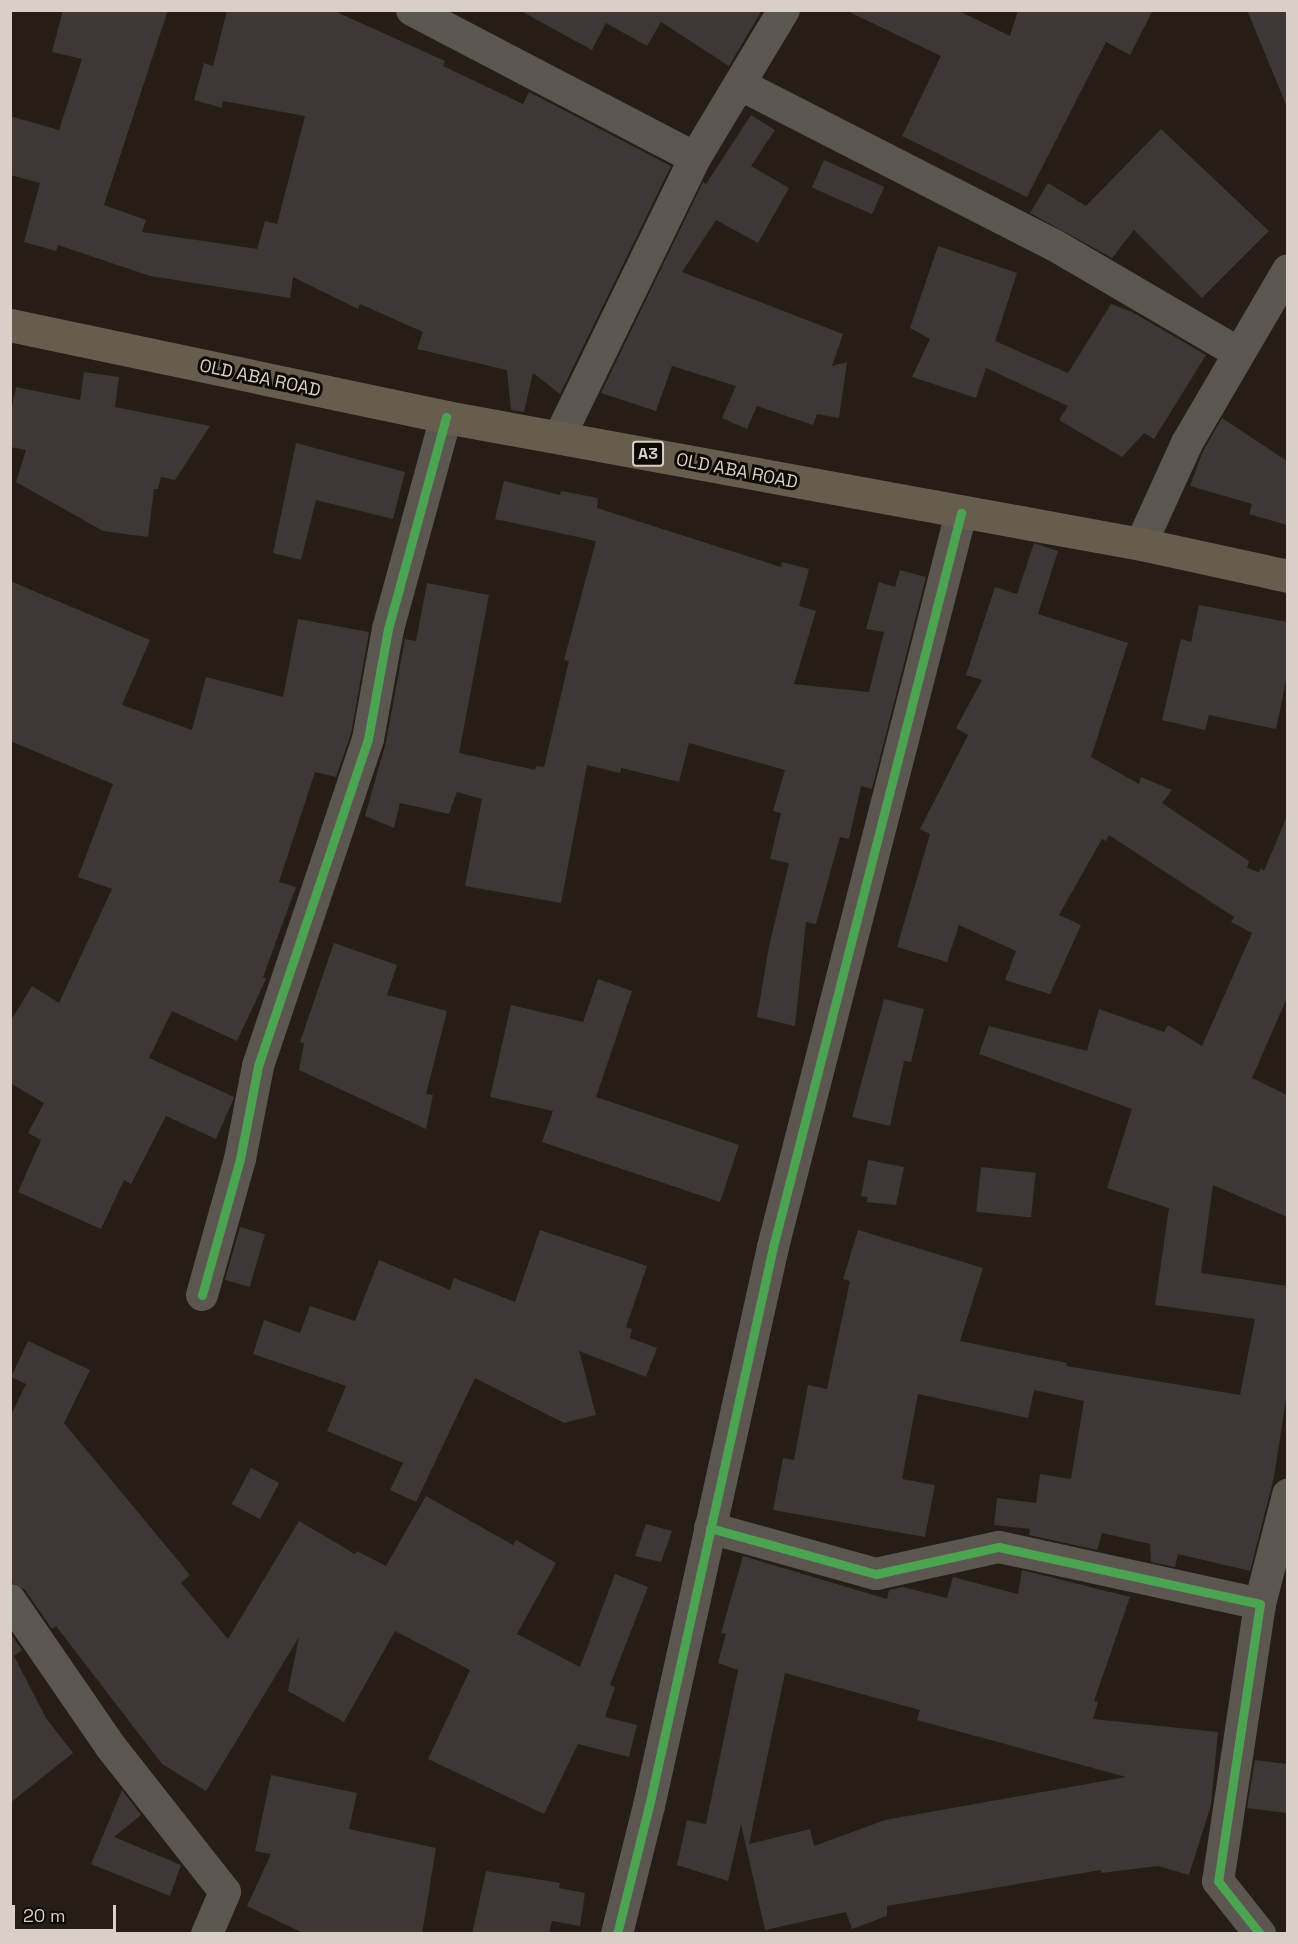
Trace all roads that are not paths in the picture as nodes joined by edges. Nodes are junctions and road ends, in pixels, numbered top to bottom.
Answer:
1 (412, 10) edge
2 (784, 10) edge
3 (741, 85) junction
4 (695, 158) junction
5 (1287, 270) edge
6 (10, 325) edge
7 (1237, 352) junction
8 (446, 417) junction
9 (559, 438) junction
10 (961, 513) junction
11 (1141, 544) junction
12 (1287, 576) edge
13 (202, 1294) dead end
14 (1287, 1494) edge
15 (710, 1528) junction
16 (10, 1600) edge
17 (1260, 1604) junction
18 (207, 1934) edge
19 (617, 1934) edge
20 (1260, 1934) edge

1 - 4 street
2 - 3 street
3 - 4 street
3 - 7 street
4 - 9 street
5 - 7 street
6 - 8 main road, OLD ABA ROAD / A3
7 - 11 street
8 - 9 main road, OLD ABA ROAD / A3
8 - 13 street
9 - 10 main road, OLD ABA ROAD / A3
10 - 11 main road, OLD ABA ROAD / A3
10 - 15 street
11 - 12 main road, OLD ABA ROAD / A3
14 - 17 street
15 - 17 street
15 - 19 street
16 - 18 street
17 - 20 street

